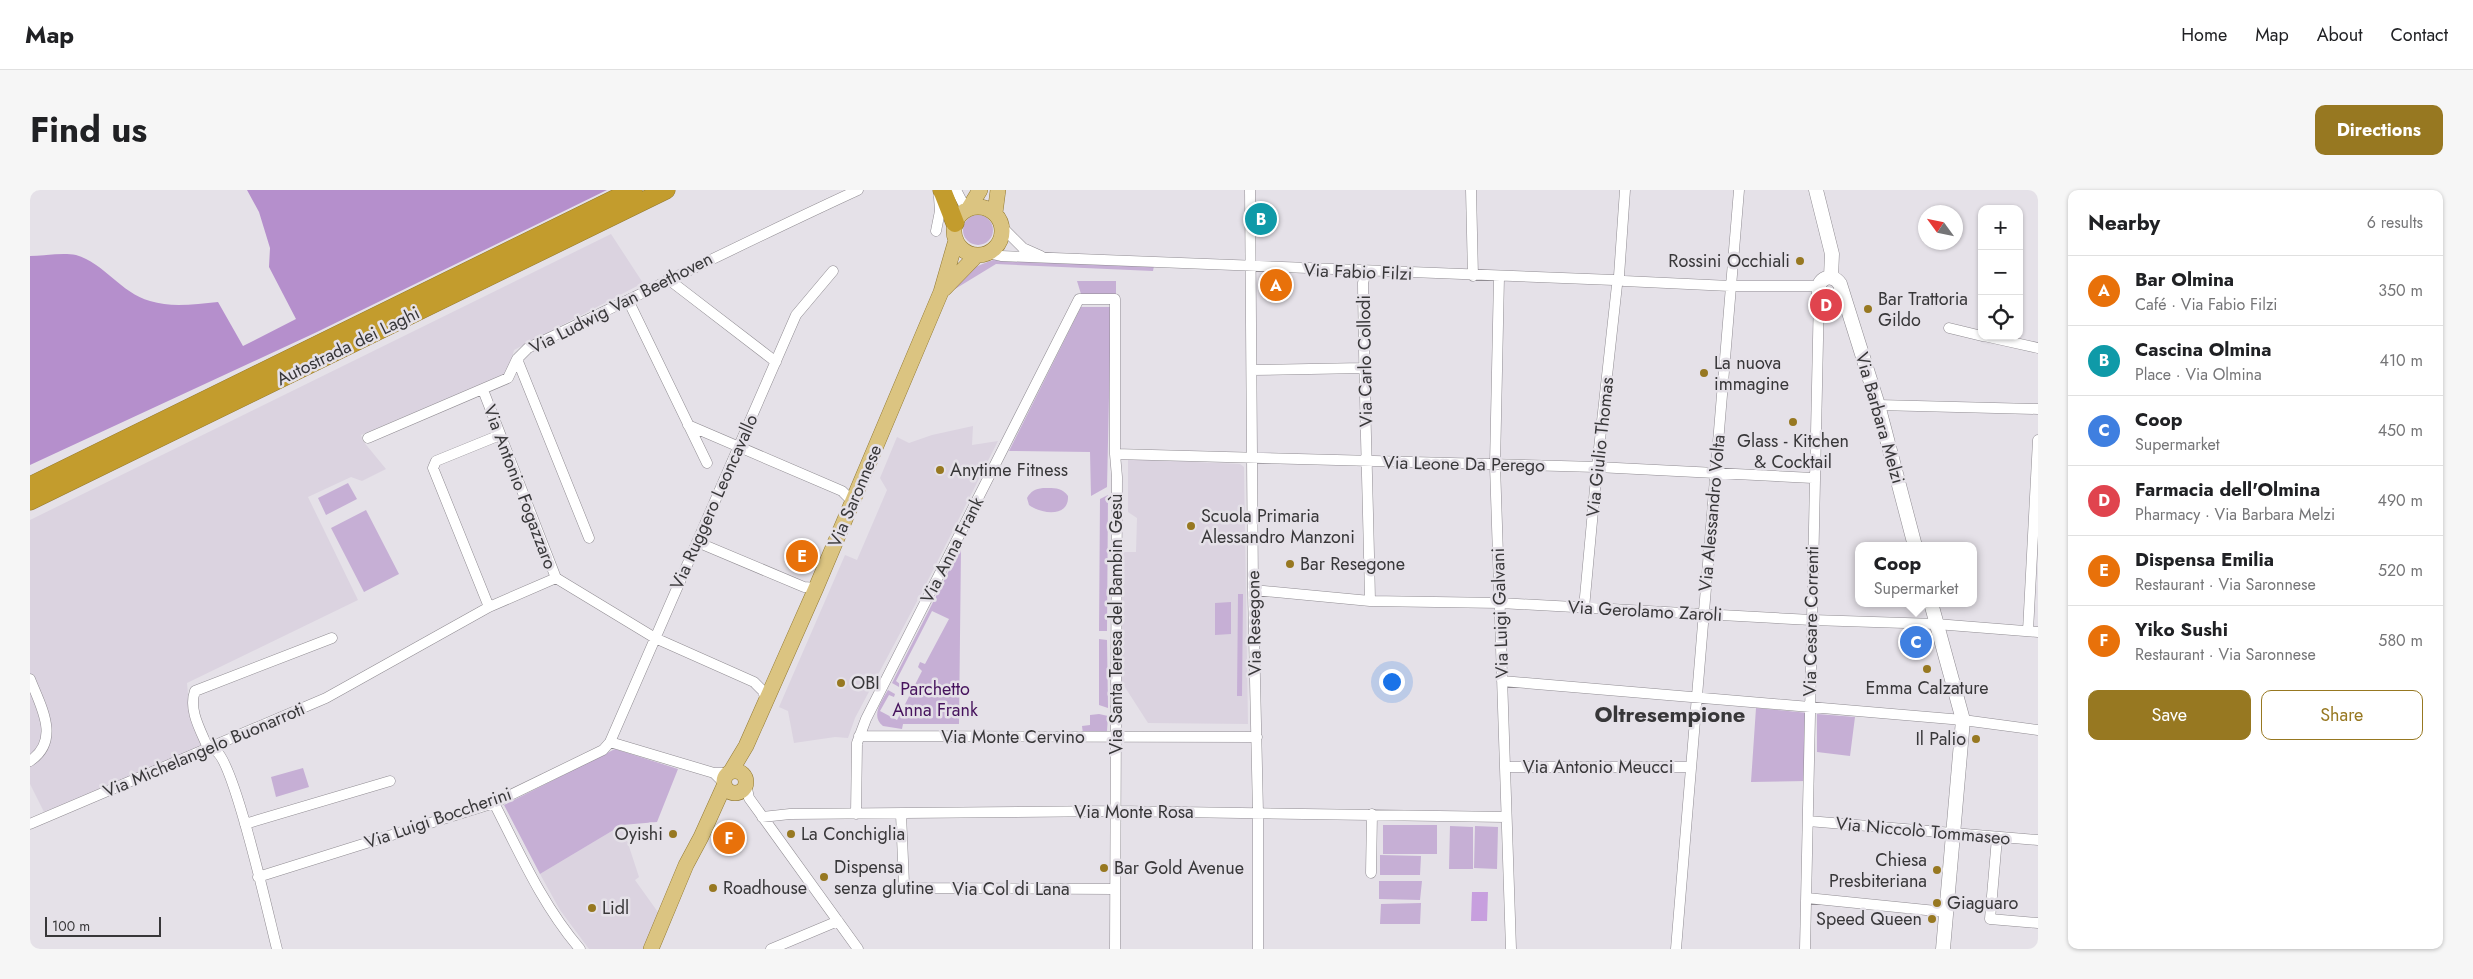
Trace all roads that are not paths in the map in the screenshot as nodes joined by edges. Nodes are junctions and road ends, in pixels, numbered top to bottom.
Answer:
1 (633, 190) edge
2 (666, 190) edge
3 (858, 190) edge
4 (935, 190) edge
5 (942, 190) edge
6 (956, 190) edge
7 (980, 190) edge
8 (998, 190) edge
9 (1250, 190) edge
10 (1471, 190) edge
11 (1625, 190) edge
12 (1739, 190) edge
13 (1816, 190) edge
14 (961, 220) junction
15 (999, 220) junction
16 (936, 231) dead end
17 (982, 254) junction
18 (1042, 256) junction
19 (1252, 267) junction
20 (834, 271) dead end
21 (1366, 272) junction
22 (1474, 276) junction
23 (1499, 277) junction
24 (668, 279) junction
25 (1619, 281) junction
26 (1730, 286) junction
27 (942, 292) junction
28 (1827, 292) junction
29 (1115, 299) joint
30 (628, 300) junction
31 (1949, 328) dead end
32 (1978, 335) edge
33 (2001, 340) edge
34 (2038, 348) edge
35 (517, 359) junction
36 (776, 362) junction
37 (1364, 368) junction
38 (1252, 370) junction
39 (482, 390) junction
40 (1878, 405) junction
41 (2038, 409) edge
42 (688, 424) junction
43 (500, 435) junction
44 (368, 438) dead end
45 (2038, 440) edge
46 (740, 445) junction
47 (1115, 454) junction
48 (1252, 459) junction
49 (1368, 462) junction
50 (707, 463) dead end
51 (1495, 464) junction
52 (1597, 467) junction
53 (1716, 474) junction
54 (1813, 478) junction
55 (30, 486) edge
56 (30, 501) edge
57 (852, 501) junction
58 (589, 538) dead end
59 (697, 542) junction
60 (1914, 542) edge
61 (556, 578) junction
62 (816, 588) junction
63 (1253, 590) junction
64 (1370, 601) junction
65 (1500, 603) junction
66 (489, 607) junction
67 (1932, 607) edge
68 (1584, 608) junction
69 (1704, 614) junction
70 (1812, 620) junction
71 (1936, 624) junction
72 (2033, 631) edge
73 (332, 638) dead end
74 (655, 638) junction
75 (30, 679) edge
76 (1502, 681) junction
77 (1697, 697) junction
78 (766, 700) junction
79 (1810, 708) junction
80 (1963, 720) junction
81 (2038, 730) edge
82 (859, 736) junction
83 (1115, 736) junction
84 (1257, 737) junction
85 (610, 742) junction
86 (208, 748) junction
87 (30, 762) edge
88 (1505, 767) junction
89 (1691, 767) junction
90 (390, 781) dead end
91 (733, 782) junction
92 (494, 804) junction
93 (1115, 811) junction
94 (1258, 813) junction
95 (856, 814) junction
96 (901, 814) junction
97 (1372, 814) junction
98 (762, 817) junction
99 (1506, 817) junction
100 (1808, 821) junction
101 (30, 824) edge
102 (245, 824) junction
103 (1953, 834) junction
104 (1997, 838) junction
105 (2038, 840) edge
106 (1371, 873) dead end
107 (258, 876) junction
108 (1114, 889) junction
109 (1807, 898) junction
110 (1946, 912) junction
111 (838, 921) junction
112 (2038, 923) edge
113 (277, 949) edge
114 (580, 949) edge
115 (651, 949) edge
116 (659, 949) edge
117 (771, 949) edge
118 (858, 949) edge
119 (1115, 949) edge
120 (1258, 949) edge
121 (1511, 949) edge
122 (1676, 949) edge
123 (1805, 949) edge
124 (1943, 949) edge

1 - 55 highway, Autostrada dei Laghi
2 - 56 highway, Autostrada dei Laghi
3 - 24 street, Via Ludwig Van Beethoven
4 - 16 street
5 - 14 highway
6 - 14 street
7 - 14 main road, Via Saronnese
8 - 15 main road, Via Saronnese
9 - 19 street, Via Resegone
10 - 22 street
11 - 25 street, Via Giulio Thomas
12 - 26 street, Via Alessandro Volta
13 - 28 street, Via Barbara Melzi
14 - 15 main road
14 - 17 main road
14 - 27 main road, Via Saronnese
15 - 17 main road, Via Saronnese
15 - 18 street, Via Fabio Filzi
17 - 18 street, Via Fabio Filzi
17 - 27 main road, Via Saronnese
18 - 19 street, Via Fabio Filzi
19 - 21 street, Via Fabio Filzi
19 - 38 street, Via Resegone
20 - 36 street, Via Ruggero Leoncavallo
21 - 22 street, Via Fabio Filzi
21 - 37 street, Via Carlo Collodi
22 - 23 street, Via Fabio Filzi
23 - 25 street, Via Fabio Filzi
23 - 51 street, Via Luigi Galvani
24 - 30 street, Via Ludwig Van Beethoven
24 - 36 street
25 - 26 street, Via Fabio Filzi
25 - 52 street, Via Giulio Thomas
26 - 28 street, Via Fabio Filzi
26 - 53 street, Via Alessandro Volta
27 - 57 main road, Via Saronnese
28 - 40 street, Via Barbara Melzi
28 - 54 street, Via Cesare Correnti
29 - 47 street, Via Santa Teresa del Bambin Gesù
29 - 82 street, Via Anna Frank
30 - 35 street, Via Ludwig Van Beethoven
30 - 42 street
31 - 32 street
33 - 34 street
35 - 39 street, Via Ludwig Van Beethoven
35 - 58 street
36 - 46 street, Via Ruggero Leoncavallo
37 - 38 street
37 - 49 street, Via Carlo Collodi
38 - 48 street, Via Resegone
39 - 43 street, Via Antonio Fogazzaro
39 - 44 street, Via Ludwig Van Beethoven
40 - 41 street
40 - 60 street, Via Barbara Melzi
42 - 46 street
42 - 50 street
43 - 61 street, Via Antonio Fogazzaro
43 - 66 street
45 - 72 street
46 - 57 street
46 - 59 street, Via Ruggero Leoncavallo
47 - 48 street, Via Leone Da Perego
47 - 83 street, Via Santa Teresa del Bambin Gesù
48 - 49 street, Via Leone Da Perego
48 - 63 street, Via Resegone
49 - 51 street, Via Leone Da Perego
49 - 64 street, Via Carlo Collodi
51 - 52 street, Via Leone Da Perego
51 - 65 street, Via Luigi Galvani
52 - 53 street, Via Leone Da Perego
52 - 68 street, Via Giulio Thomas
53 - 54 street, Via Leone Da Perego
53 - 69 street, Via Alessandro Volta
54 - 70 street, Via Cesare Correnti
57 - 62 main road, Via Saronnese
59 - 62 street
59 - 74 street, Via Ruggero Leoncavallo
61 - 66 street, Via Michelangelo Buonarroti
61 - 74 street, Via Antonio Fogazzaro
62 - 78 main road, Via Saronnese
63 - 64 street, Via Gerolamo Zaroli
63 - 84 street, Via Resegone
64 - 65 street, Via Gerolamo Zaroli
65 - 68 street, Via Gerolamo Zaroli
65 - 76 street, Via Luigi Galvani
66 - 86 street, Via Michelangelo Buonarroti
67 - 71 street
68 - 69 street, Via Gerolamo Zaroli
69 - 70 street, Via Gerolamo Zaroli
69 - 77 street, Via Alessandro Volta
70 - 71 street, Via Gerolamo Zaroli
70 - 79 street, Via Cesare Correnti
71 - 72 street, Via Gerolamo Zaroli
71 - 80 street
73 - 86 street
74 - 78 street, Via Antonio Fogazzaro
74 - 85 street, Via Ruggero Leoncavallo
75 - 87 street
76 - 77 street
76 - 88 street, Via Luigi Galvani
77 - 79 street
77 - 89 street, Via Alessandro Volta
78 - 91 main road, Via Saronnese
79 - 80 street
79 - 100 street, Via Cesare Correnti
80 - 81 street
80 - 103 street
82 - 83 street, Via Monte Cervino
82 - 95 street, Via Anna Frank
83 - 84 street, Via Monte Cervino
83 - 93 street, Via Santa Teresa del Bambin Gesù
84 - 94 street, Via Resegone
85 - 91 street
85 - 92 street, Via Luigi Boccherini
86 - 101 street, Via Michelangelo Buonarroti
86 - 102 street
88 - 89 street, Via Antonio Meucci
88 - 99 street, Via Luigi Galvani
89 - 122 street, Via Alessandro Volta
90 - 102 street
91 - 98 street
91 - 115 main road, Via Saronnese
91 - 116 main road, Via Saronnese
92 - 107 street, Via Luigi Boccherini
92 - 114 street
93 - 94 street, Via Monte Rosa
93 - 96 street, Via Monte Rosa
93 - 108 street, Via Santa Teresa del Bambin Gesù
94 - 97 street, Via Monte Rosa
94 - 120 street, Via Resegone
95 - 96 street, Via Monte Rosa
95 - 98 street, Via Monte Rosa
96 - 108 street, Via Col di Lana
97 - 99 street, Via Monte Rosa
97 - 106 street
98 - 111 street
99 - 121 street, Via Luigi Galvani
100 - 103 street, Via Niccolò Tommaseo
100 - 109 street, Via Cesare Correnti
102 - 107 street
103 - 104 street, Via Niccolò Tommaseo
103 - 110 street
104 - 105 street, Via Niccolò Tommaseo
104 - 112 street
107 - 113 street
108 - 119 street, Via Santa Teresa del Bambin Gesù
109 - 110 street
109 - 123 street, Via Cesare Correnti
110 - 124 street
111 - 117 street
111 - 118 street

